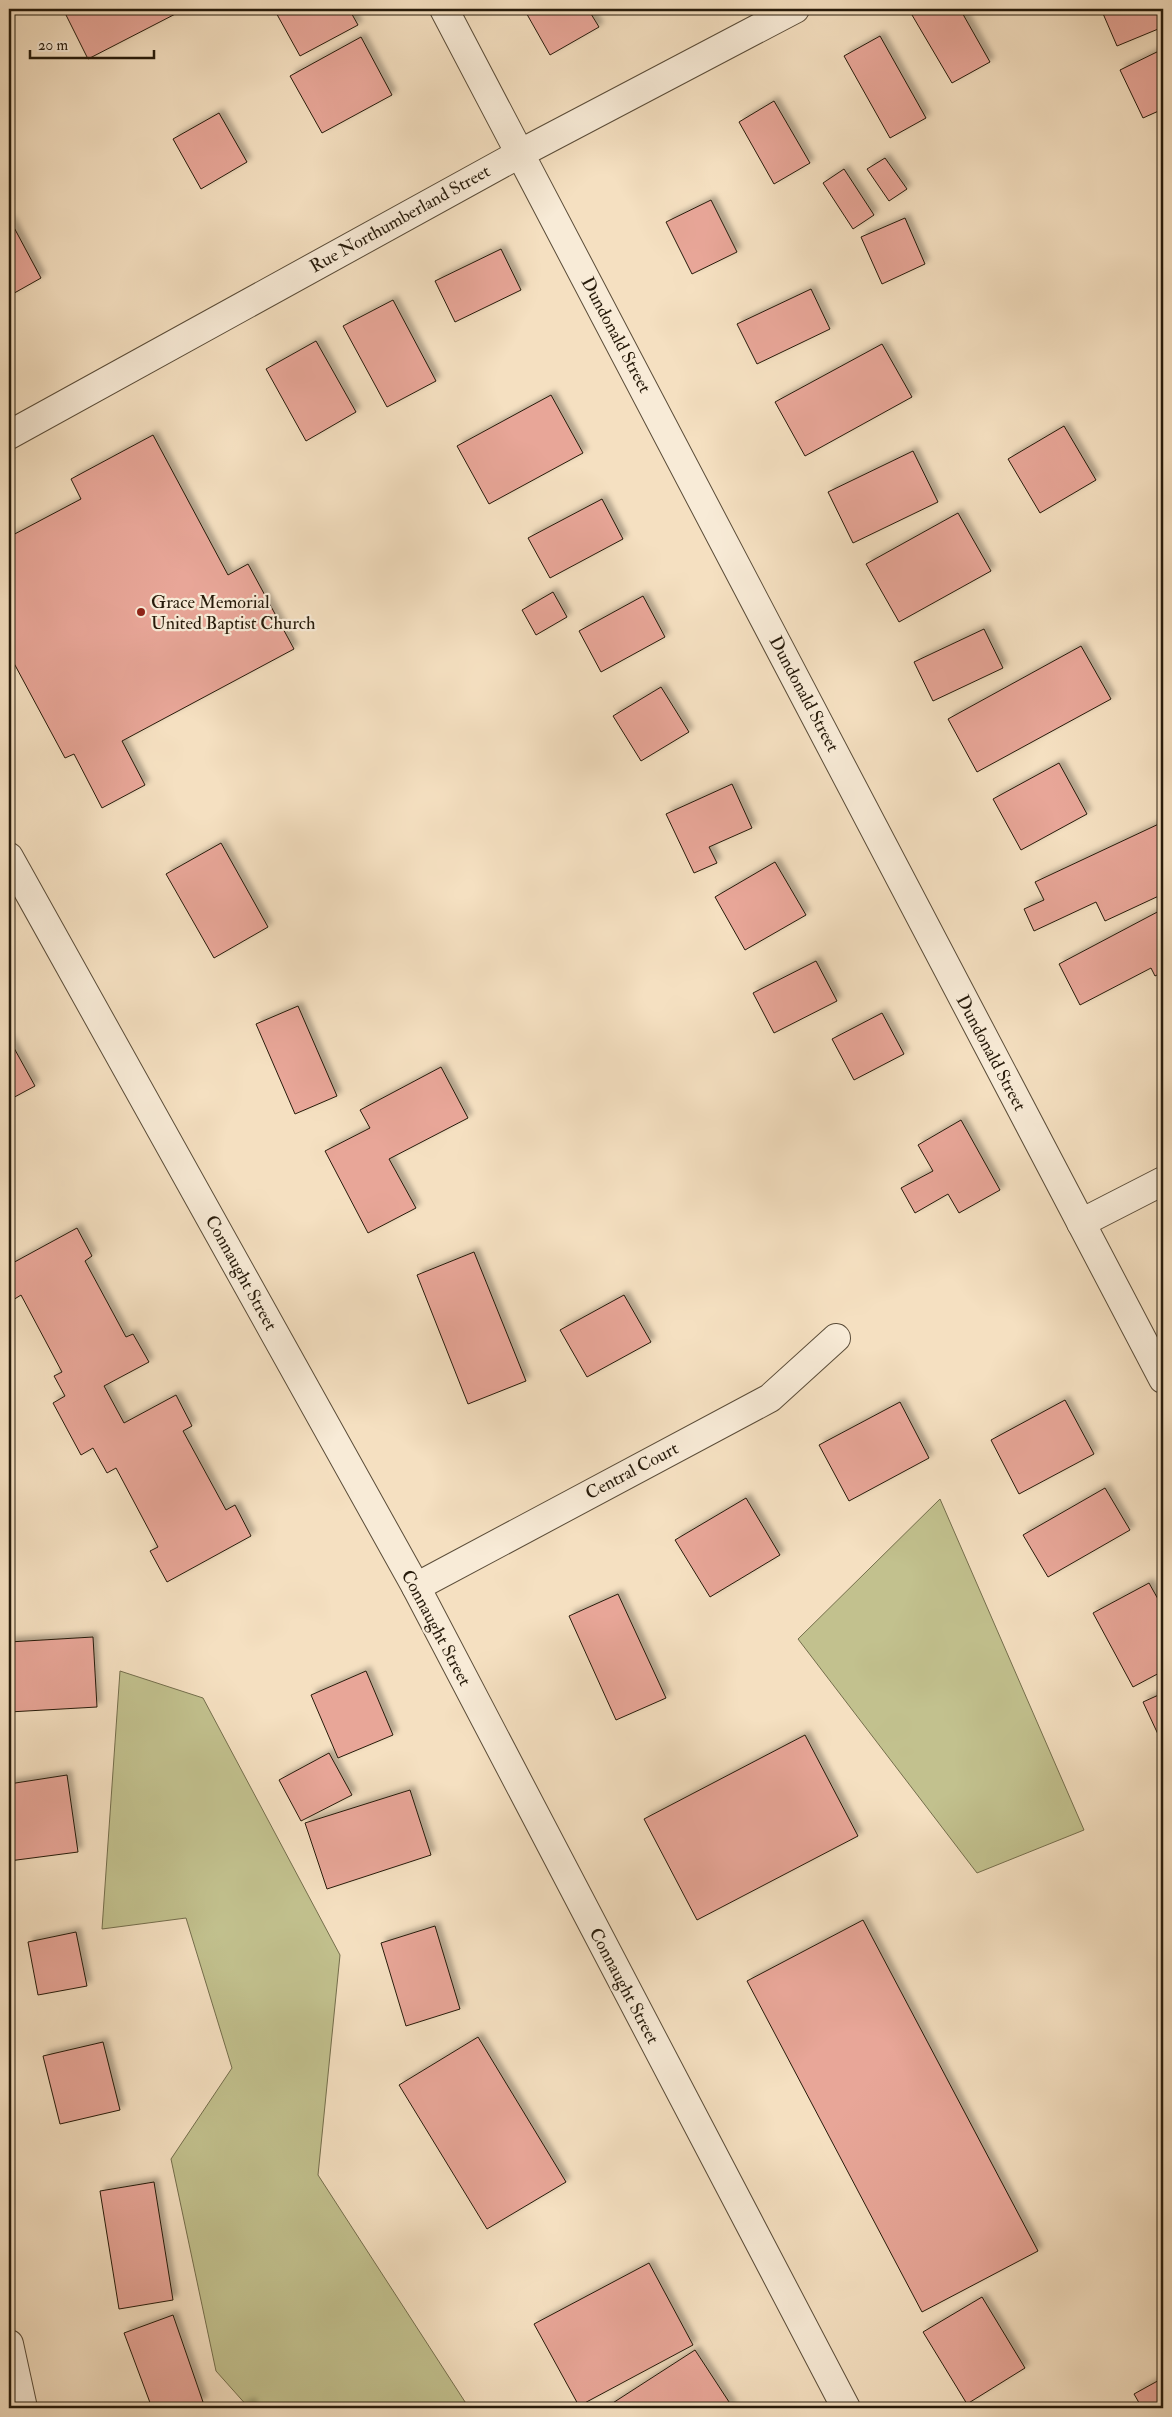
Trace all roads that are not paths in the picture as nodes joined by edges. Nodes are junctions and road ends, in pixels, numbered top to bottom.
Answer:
1 (444, 9) edge
2 (795, 9) edge
3 (521, 153) junction
4 (9, 435) edge
5 (9, 857) edge
6 (1163, 1181) edge
7 (1080, 1223) junction
8 (836, 1338) dead end
9 (1163, 1379) edge
10 (416, 1587) junction
11 (9, 2344) edge
12 (23, 2408) edge
13 (846, 2408) edge

1 - 3 street, Dundonald Street
2 - 3 street, Rue Northumberland Street
3 - 4 street, Rue Northumberland Street
3 - 7 street, Dundonald Street
5 - 10 street, Connaught Street
6 - 7 street
7 - 9 street, Dundonald Street
8 - 10 street, Central Court
10 - 13 street, Connaught Street
11 - 12 street

